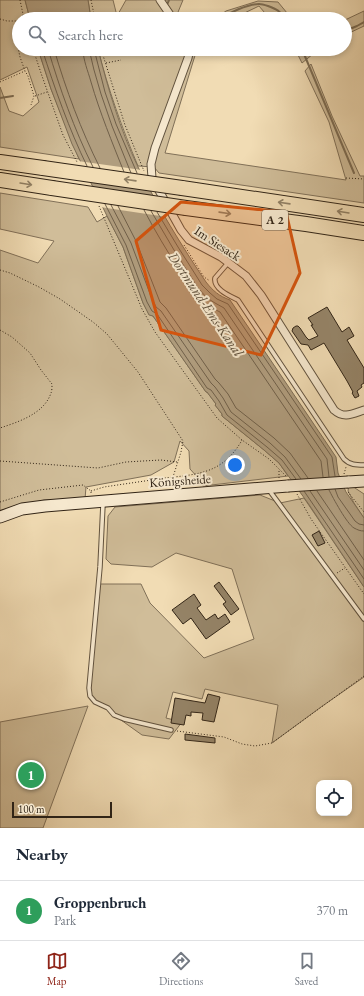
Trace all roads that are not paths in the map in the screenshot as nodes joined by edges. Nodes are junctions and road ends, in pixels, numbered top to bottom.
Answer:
1 (160, 0) edge
2 (168, 12) edge
3 (188, 56) edge
4 (0, 162) edge
5 (0, 180) edge
6 (364, 215) edge
7 (364, 233) edge
8 (229, 263) junction
9 (364, 410) edge
10 (364, 465) edge
11 (364, 481) edge
12 (267, 488) junction
13 (103, 500) junction
14 (0, 517) edge
15 (364, 619) edge
16 (171, 730) road end

1 - 2 street
3 - 8 street, Im Siesack
6 -> 4 highway, A 2, bridge
5 -> 7 highway, A 2, bridge
8 - 9 street, Im Siesack
8 - 10 lane
11 - 12 main road, Königsheide, bridge
12 - 13 main road, Königsheide
12 - 15 lane
13 - 14 main road, Königsheide
13 - 16 lane

